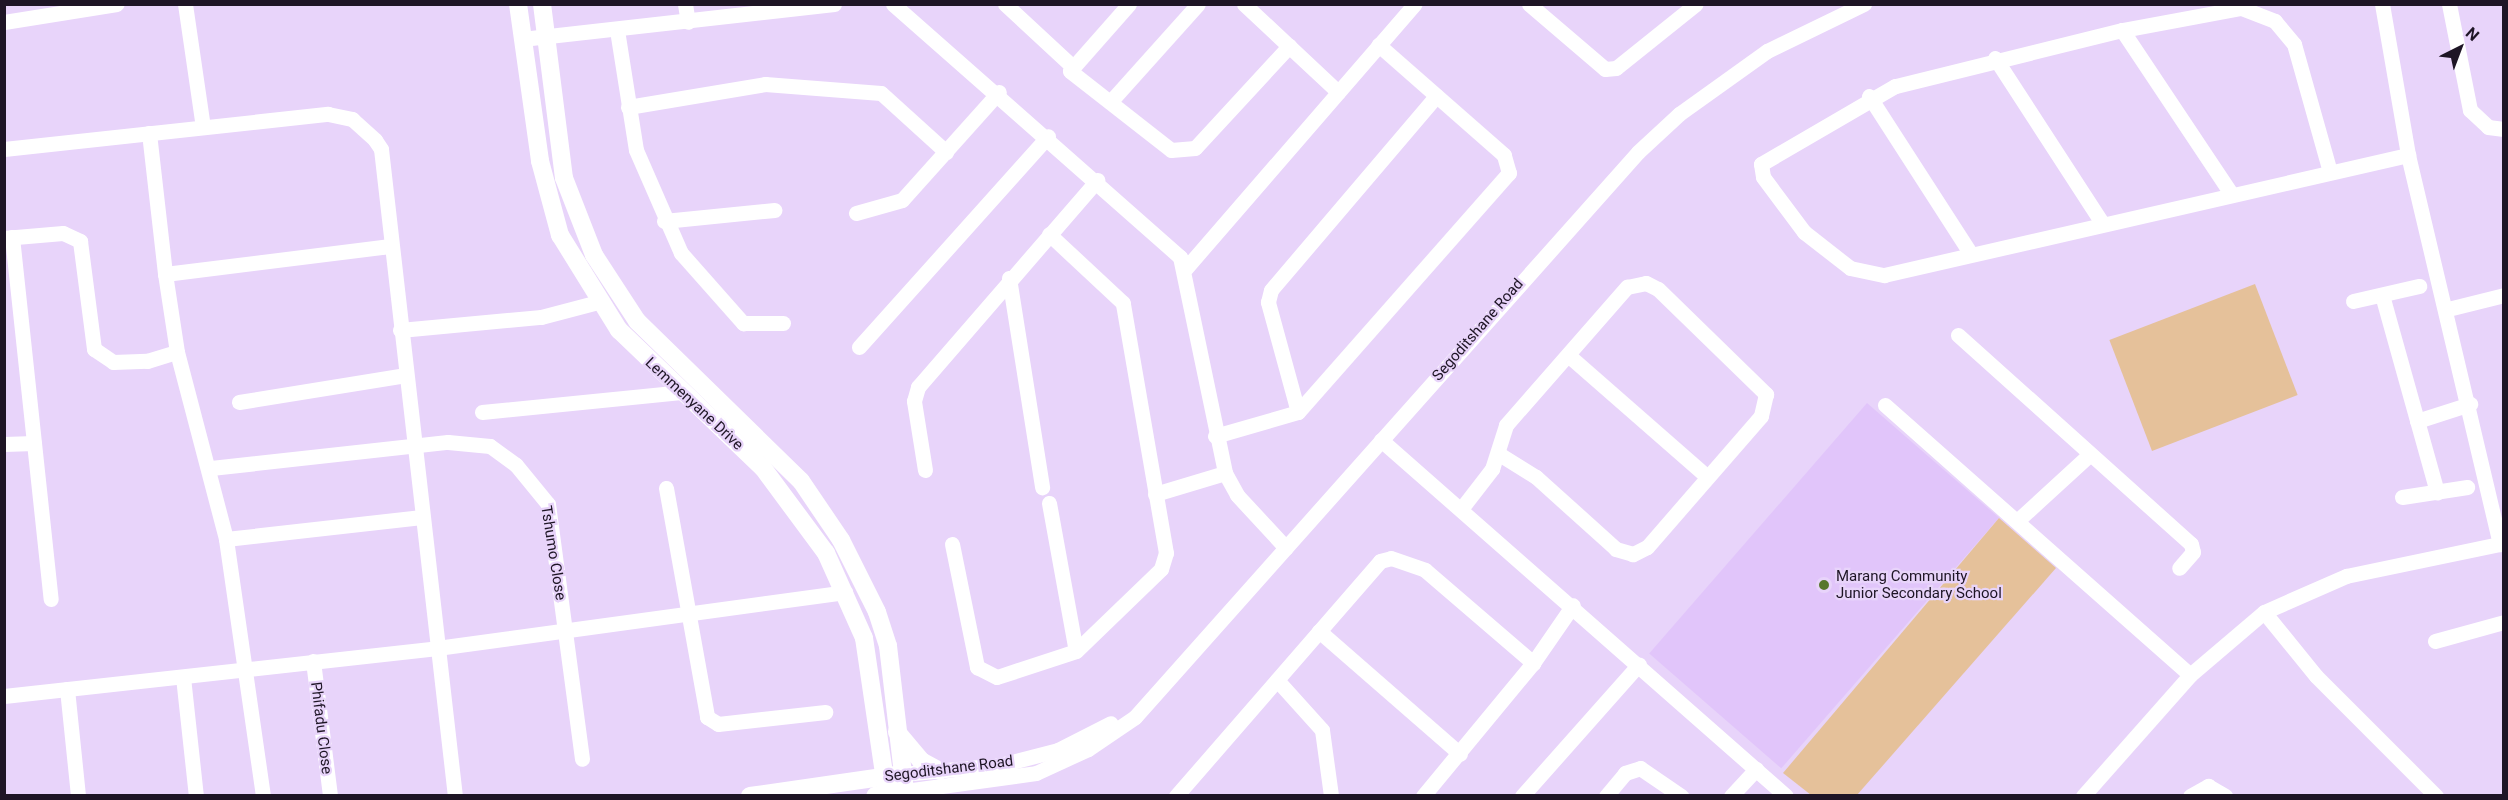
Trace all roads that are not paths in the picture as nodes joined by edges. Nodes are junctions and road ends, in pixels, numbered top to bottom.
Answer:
1 (117, 4) edge
2 (185, 4) edge
3 (518, 4) edge
4 (542, 4) edge
5 (685, 4) edge
6 (834, 4) edge
7 (893, 4) edge
8 (1005, 4) edge
9 (1129, 4) edge
10 (1198, 4) edge
11 (1244, 4) edge
12 (1415, 4) edge
13 (1529, 4) edge
14 (1696, 4) edge
15 (1864, 4) edge
16 (2382, 4) edge
17 (2449, 4) edge
18 (61, 9) edge
19 (4, 22) edge
20 (688, 22) junction
21 (617, 30) junction
22 (2122, 30) junction
23 (522, 39) junction
24 (546, 39) junction
25 (1379, 45) junction
26 (1289, 46) junction
27 (1995, 58) junction
28 (1073, 67) junction
29 (999, 92) junction
30 (1338, 92) junction
31 (1436, 96) junction
32 (1869, 96) junction
33 (1111, 101) junction
34 (628, 107) junction
35 (203, 127) junction
36 (2504, 129) edge
37 (149, 133) junction
38 (1048, 136) junction
39 (4, 149) edge
40 (946, 152) junction
41 (2408, 155) junction
42 (2330, 172) junction
43 (1097, 180) junction
44 (2232, 195) junction
45 (774, 210) dead end
46 (856, 213) dead end
47 (664, 221) junction
48 (2103, 224) junction
49 (1049, 234) junction
50 (8, 237) edge
51 (390, 246) junction
52 (1970, 253) junction
53 (1186, 268) junction
54 (165, 274) junction
55 (1009, 278) junction
56 (2419, 286) dead end
57 (2382, 295) junction
58 (2504, 295) edge
59 (598, 302) junction
60 (2353, 302) dead end
61 (2448, 309) junction
62 (783, 323) dead end
63 (400, 330) junction
64 (1958, 335) dead end
65 (859, 347) dead end
66 (177, 352) junction
67 (1569, 355) junction
68 (405, 375) junction
69 (681, 392) junction
70 (239, 402) dead end
71 (2470, 404) junction
72 (1885, 405) dead end
73 (482, 412) dead end
74 (1298, 412) junction
75 (2417, 421) junction
76 (1215, 436) junction
77 (1381, 440) junction
78 (34, 443) junction
79 (4, 444) edge
80 (414, 445) junction
81 (1499, 454) junction
82 (2090, 454) junction
83 (211, 468) junction
84 (925, 470) dead end
85 (1226, 473) junction
86 (1706, 476) junction
87 (1042, 487) dead end
88 (2467, 487) dead end
89 (666, 488) dead end
90 (2437, 492) junction
91 (1155, 494) junction
92 (2402, 497) dead end
93 (1049, 503) dead end
94 (1461, 509) junction
95 (422, 517) junction
96 (2017, 521) junction
97 (226, 539) junction
98 (2502, 543) edge
99 (952, 544) dead end
100 (1286, 548) junction
101 (2180, 568) dead end
102 (845, 592) junction
103 (51, 598) dead end
104 (1573, 605) junction
105 (2264, 612) junction
106 (688, 615) junction
107 (2503, 623) edge
108 (565, 630) junction
109 (1319, 631) junction
110 (2435, 641) dead end
111 (437, 648) junction
112 (1076, 651) junction
113 (313, 661) junction
114 (1533, 663) junction
115 (1639, 664) junction
116 (246, 669) junction
117 (2190, 675) junction
118 (183, 677) junction
119 (1276, 680) junction
120 (67, 689) junction
121 (4, 696) edge
122 (825, 712) dead end
123 (888, 731) junction
124 (1460, 754) junction
125 (582, 759) dead end
126 (1756, 769) junction
127 (843, 783) junction
128 (938, 785) edge
129 (893, 789) edge
130 (78, 795) edge
131 (196, 795) edge
132 (263, 795) edge
133 (330, 795) edge
134 (455, 795) edge
135 (750, 795) edge
136 (1176, 795) edge
137 (1331, 795) edge
138 (1423, 795) edge
139 (1522, 795) edge
140 (1606, 795) edge
141 (1681, 795) edge
142 (1731, 795) edge
143 (1786, 795) edge
144 (2083, 795) edge
145 (2190, 795) edge
146 (2225, 795) edge
147 (2436, 795) edge

1 - 18 street
2 - 35 street
3 - 23 main road, Lemmenyane Drive
4 - 24 main road, Lemmenyane Drive
5 - 20 street
6 - 20 street
7 - 29 street
8 - 28 street
9 - 28 street
10 - 33 street
11 - 26 street
12 - 25 street
13 - 14 street
15 - 77 street, Segoditshane Road
16 - 41 street
17 - 36 street
18 - 19 street
20 - 21 street
21 - 24 street
21 - 34 street
22 - 27 street
22 - 42 street
22 - 44 street
23 - 24 street
23 - 59 main road, Lemmenyane Drive
24 - 123 main road, Lemmenyane Drive
25 - 30 street
25 - 31 street
26 - 30 street
26 - 33 street
27 - 32 street
27 - 48 street
28 - 33 street
29 - 38 street
29 - 40 street
30 - 53 street
31 - 74 street
31 - 74 street
32 - 52 street
32 - 52 street
34 - 40 street
34 - 47 street
35 - 37 street
35 - 51 street
37 - 39 street
37 - 54 street
38 - 43 street
38 - 65 street
40 - 46 street
41 - 42 street
41 - 61 street
42 - 44 street
43 - 49 street
43 - 53 street
44 - 48 street
45 - 47 street
47 - 62 street
48 - 52 street
49 - 55 street
49 - 91 street
50 - 66 street
50 - 78 street
51 - 54 street
51 - 63 street
53 - 76 street
54 - 66 street
55 - 84 street
55 - 87 street
56 - 57 street
57 - 60 street
57 - 75 street
58 - 61 street
59 - 63 street
59 - 69 main road, Lemmenyane Drive
61 - 71 street
63 - 68 street
64 - 82 street
66 - 83 street
67 - 81 street
67 - 86 street
67 - 86 street
68 - 70 street
68 - 80 street
69 - 73 street
69 - 102 main road, Lemmenyane Drive
71 - 75 street
71 - 98 street
72 - 96 street
74 - 76 street
75 - 90 street
76 - 85 street
77 - 94 street
77 - 100 street, Segoditshane Road
78 - 79 street
78 - 103 street
80 - 83 street, Tshumo Close
80 - 95 street
80 - 108 street, Tshumo Close
81 - 86 street
81 - 94 street
82 - 96 street
82 - 101 street
83 - 97 street
85 - 91 street
85 - 100 street
88 - 90 street
89 - 106 street
90 - 92 street
91 - 112 street
93 - 112 street
94 - 104 street
95 - 97 street
95 - 111 street
96 - 117 street
97 - 116 street
98 - 105 street
99 - 112 street
100 - 128 street, Segoditshane Road
102 - 106 street
102 - 123 main road, Lemmenyane Drive
104 - 114 street
104 - 115 street
105 - 117 street
105 - 147 street
106 - 108 street
106 - 122 street
107 - 110 street
108 - 111 street
108 - 125 street, Tshumo Close
109 - 114 street
109 - 119 street
109 - 124 street
111 - 113 street
111 - 134 street
113 - 116 street
113 - 133 street, Phifadu Close
114 - 124 street
115 - 126 street
115 - 139 street
116 - 118 street
116 - 132 street
117 - 144 street
118 - 120 street
118 - 131 street
119 - 136 street
119 - 137 street
120 - 121 street
120 - 130 street
123 - 127 main road
123 - 128 main road
123 - 129 main road, Lemmenyane Drive
124 - 138 street
126 - 142 street
126 - 143 street
127 - 129 main road, Segoditshane Road
127 - 135 main road, Segoditshane Road
128 - 129 street, Segoditshane Road
140 - 141 street
145 - 146 street

